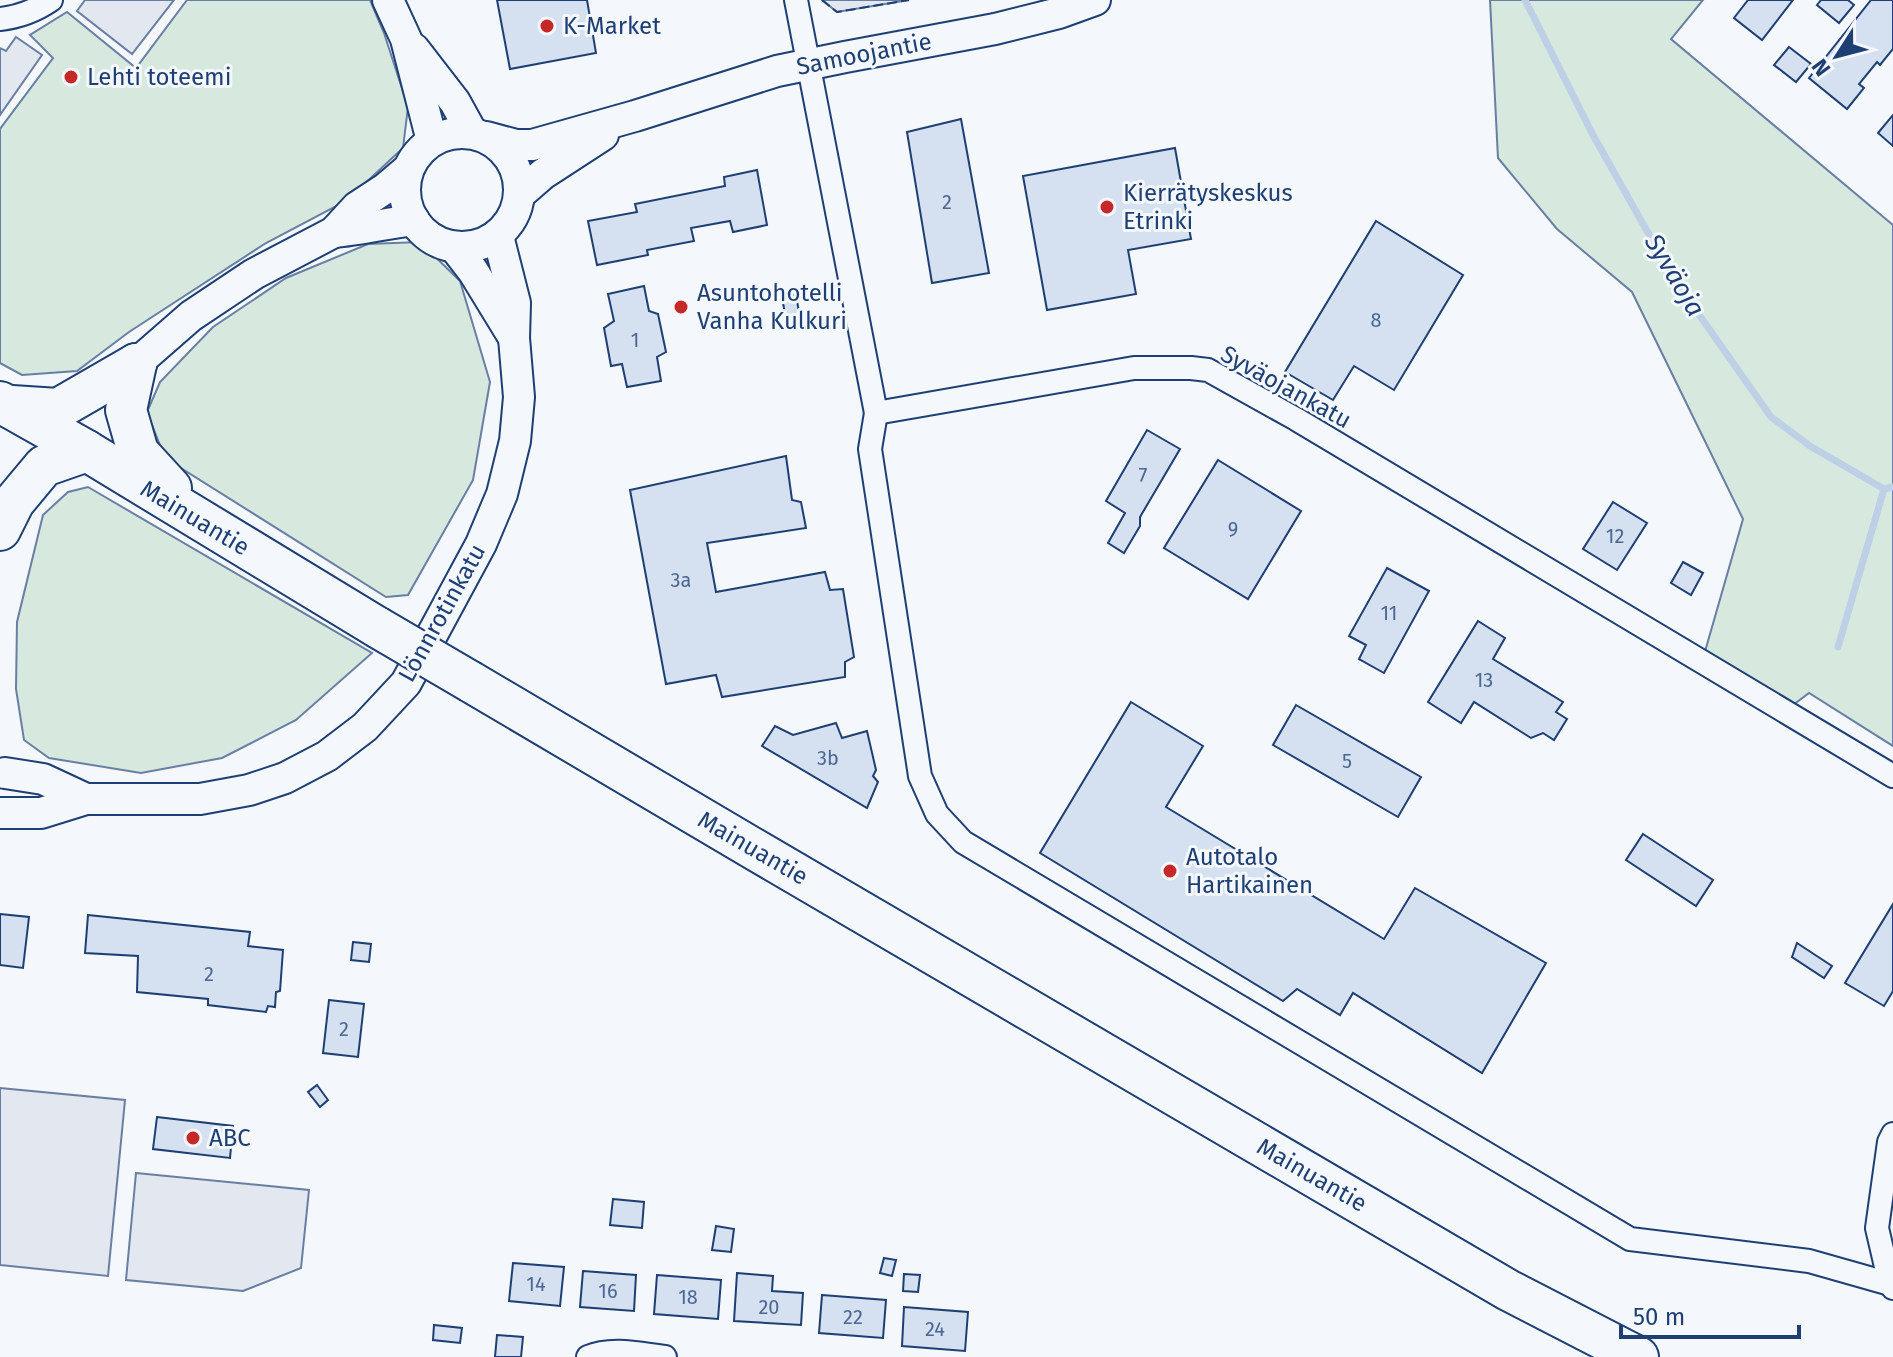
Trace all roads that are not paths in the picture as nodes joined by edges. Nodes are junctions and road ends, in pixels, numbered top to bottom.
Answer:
1 (51, 0) edge
2 (388, 0) edge
3 (796, 0) edge
4 (1095, 0) edge
5 (0, 19) edge
6 (406, 39) junction
7 (808, 64) junction
8 (635, 116) junction
9 (479, 135) junction
10 (432, 141) junction
11 (406, 171) junction
12 (520, 194) junction
13 (414, 220) junction
14 (334, 232) junction
15 (498, 236) junction
16 (456, 249) junction
17 (514, 338) junction
18 (136, 364) junction
19 (3, 404) edge
20 (876, 413) junction
21 (87, 451) junction
22 (204, 523) junction
23 (0, 530) edge
24 (3, 767) edge
25 (1893, 776) edge
26 (86, 799) junction
27 (0, 810) edge
28 (1893, 1134) edge
29 (1891, 1286) edge
30 (1508, 1290) junction
31 (588, 1357) edge
32 (665, 1357) edge
33 (1597, 1357) edge
34 (1638, 1357) edge

1 - 5 street
2 - 6 street
3 - 7 street
4 - 7 street, Samoojantie
6 - 9 street
6 - 10 street
7 - 8 street, Samoojantie
7 - 20 street
8 - 9 street, Samoojantie
8 - 12 street, Samoojantie
9 - 10 street
9 - 12 street
10 - 11 street
11 - 13 street
11 - 14 street
12 - 15 street
13 - 14 street
13 - 16 street
14 - 18 street
15 - 16 street
15 - 17 street, Lönnrotinkatu
16 - 17 street, Lönnrotinkatu
17 - 26 street, Lönnrotinkatu
18 - 19 highway
18 - 22 highway
19 - 21 highway, Mainuantie
20 - 25 street, Syväojankatu
20 - 29 street
21 - 22 highway, Mainuantie
21 - 23 highway
22 - 30 highway, Mainuantie, bridge
24 - 26 street, Lönnrotinkatu
24 - 27 street
26 - 27 street, Lönnrotinkatu
28 - 29 street
30 - 33 highway, Mainuantie
30 - 34 highway, Mainuantie
31 - 32 street

